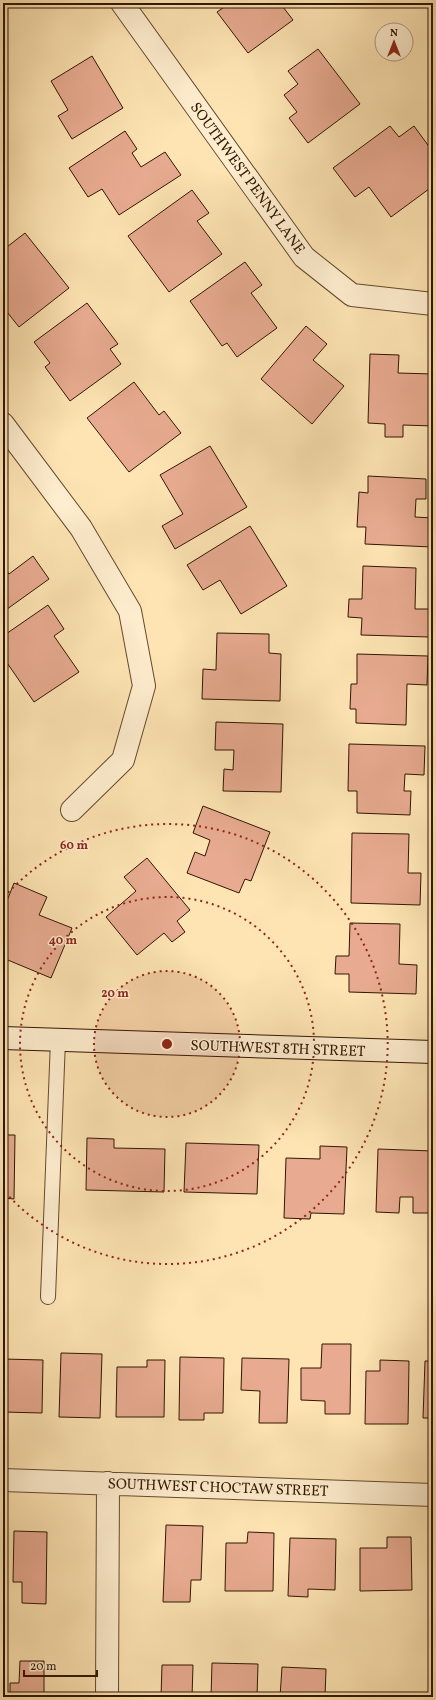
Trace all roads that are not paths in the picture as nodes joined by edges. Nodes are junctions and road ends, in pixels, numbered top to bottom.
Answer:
1 (122, 3) edge
2 (433, 304) edge
3 (3, 424) edge
4 (72, 810) dead end
5 (3, 1038) edge
6 (58, 1040) junction
7 (433, 1052) edge
8 (48, 1297) dead end
9 (3, 1480) edge
10 (108, 1483) junction
11 (433, 1496) edge
12 (107, 1697) edge

1 - 2 street, SOUTHWEST PENNY LANE
3 - 4 street
5 - 6 street, SOUTHWEST 8TH STREET
6 - 7 street, SOUTHWEST 8TH STREET
6 - 8 lane
9 - 10 street, SOUTHWEST CHOCTAW STREET
10 - 11 street, SOUTHWEST CHOCTAW STREET
10 - 12 street

